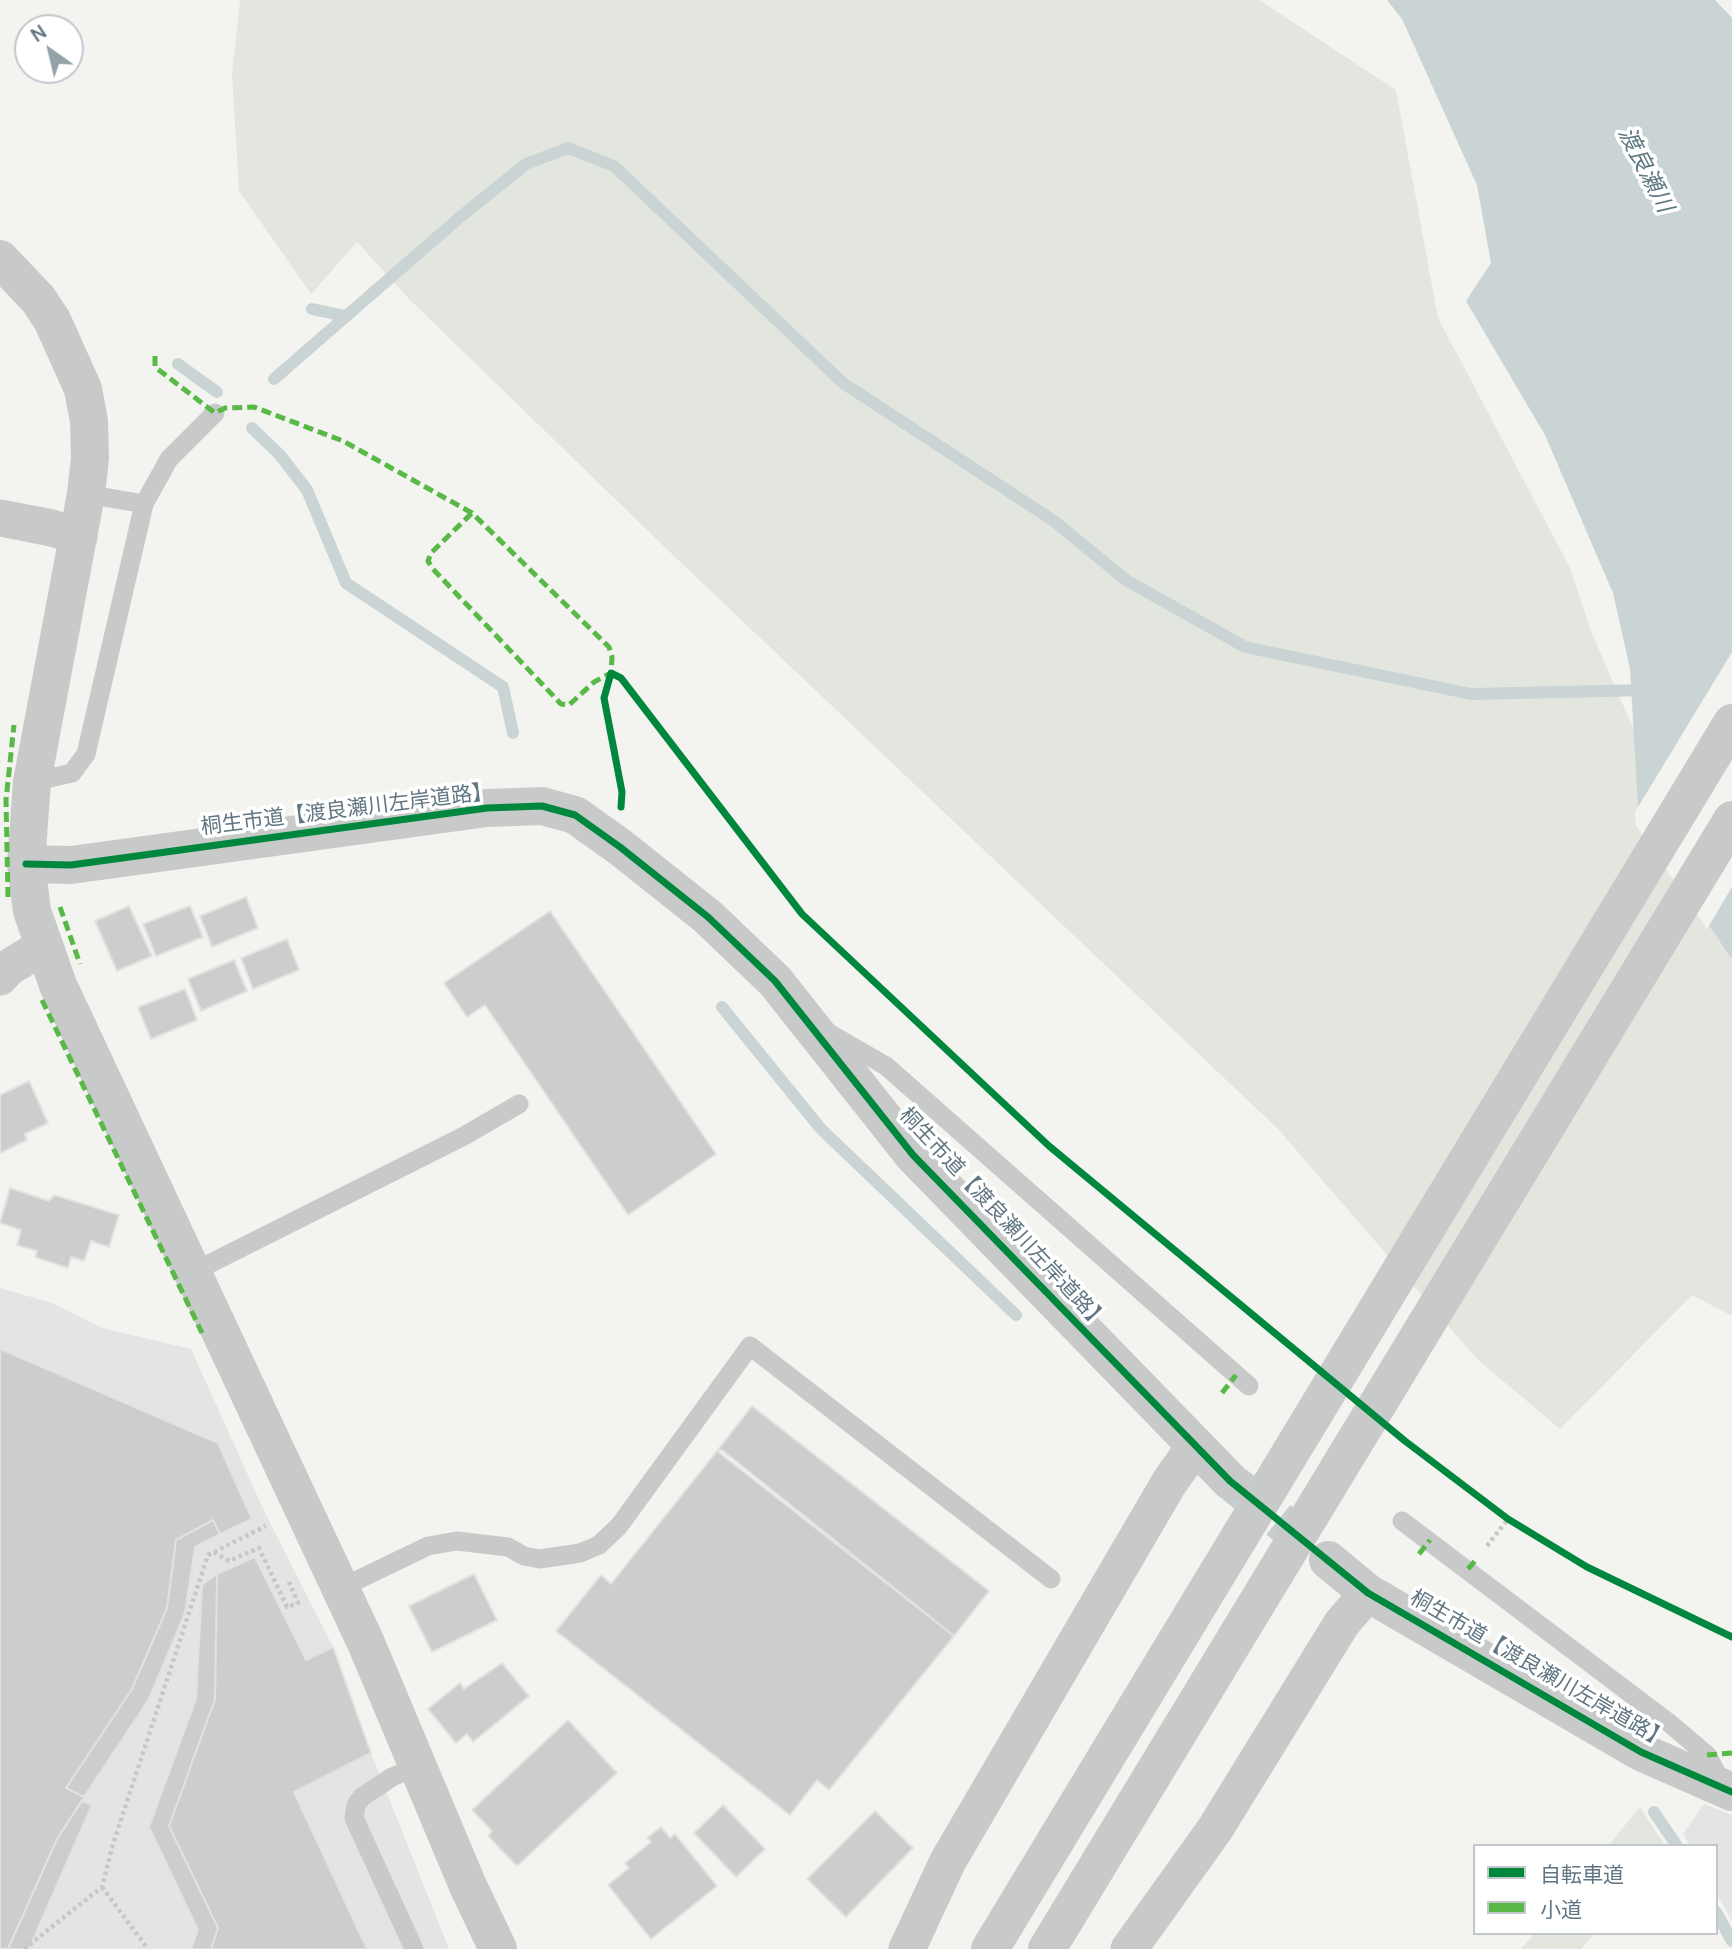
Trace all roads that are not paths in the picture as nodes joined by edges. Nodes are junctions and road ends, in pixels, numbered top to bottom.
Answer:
1 (0, 259) edge
2 (215, 413) dead end
3 (86, 494) junction
4 (144, 504) junction
5 (0, 518) edge
6 (79, 537) junction
7 (1732, 723) edge
8 (32, 782) junction
9 (1732, 820) edge
10 (26, 864) junction
11 (44, 946) junction
12 (0, 977) edge
13 (810, 1024) junction
14 (519, 1104) dead end
15 (191, 1273) junction
16 (1249, 1387) dead end
17 (1195, 1446) junction
18 (1230, 1481) tunnel mouth
19 (1402, 1521) dead end
20 (1328, 1560) tunnel mouth
21 (1051, 1579) dead end
22 (341, 1588) junction
23 (1368, 1593) junction
24 (419, 1766) junction
25 (1728, 1791) edge
26 (414, 1949) edge
27 (498, 1949) edge
28 (907, 1949) edge
29 (990, 1949) edge
30 (1047, 1949) edge
31 (1129, 1949) edge

1 - 3 street
2 - 4 lane
3 - 4 lane
3 - 6 street
4 - 8 lane
5 - 6 street
6 - 8 street
7 - 29 street
8 - 10 street
9 - 30 street
10 - 11 street
10 - 13 street, 桐生市道【渡良瀬川左岸道路】
11 - 12 street
11 - 15 street
13 - 16 lane
13 - 17 street, 桐生市道【渡良瀬川左岸道路】
14 - 15 lane
15 - 22 street
17 - 18 street, 桐生市道【渡良瀬川左岸道路】
17 - 28 street
19 - 25 lane
20 - 23 street, 桐生市道【渡良瀬川左岸道路】
21 - 22 lane
22 - 24 street
23 - 25 street, 桐生市道【渡良瀬川左岸道路】
23 - 31 street
24 - 26 lane
24 - 27 street

